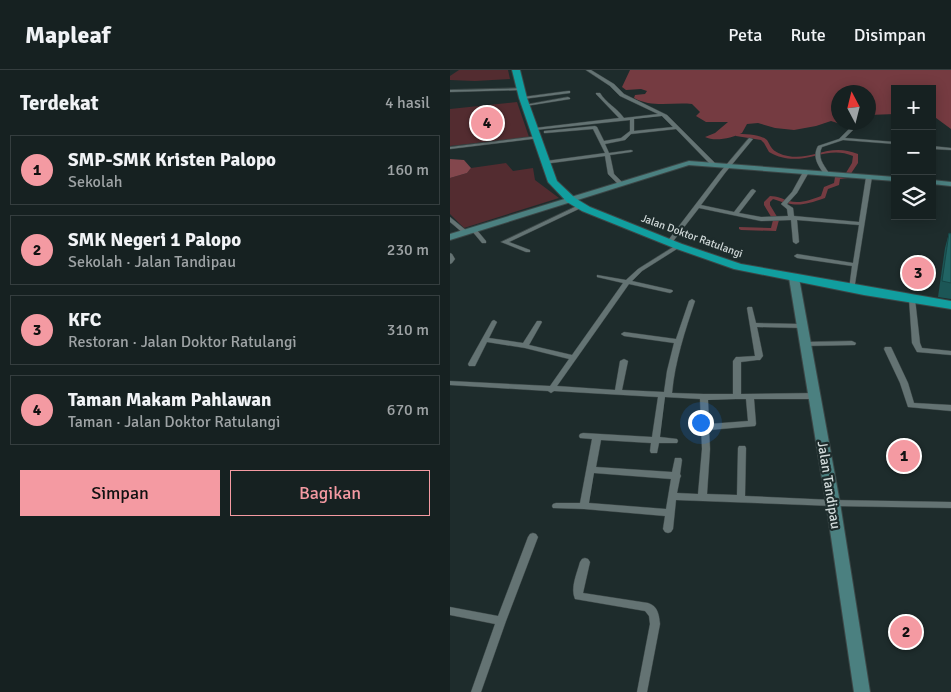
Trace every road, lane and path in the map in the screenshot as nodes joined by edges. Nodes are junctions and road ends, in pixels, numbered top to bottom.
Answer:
1 (516, 70) edge
2 (588, 70) edge
3 (450, 91) edge
4 (568, 92) dead end
5 (598, 94) dead end
6 (524, 97) junction
7 (626, 97) junction
8 (568, 98) dead end
9 (618, 98) dead end
10 (611, 100) dead end
11 (604, 101) junction
12 (663, 115) junction
13 (632, 118) junction
14 (622, 119) junction
15 (675, 128) junction
16 (851, 130) edge
17 (536, 133) junction
18 (630, 133) junction
19 (751, 139) dead end
20 (841, 139) junction
21 (603, 143) junction
22 (891, 143) edge
23 (936, 147) edge
24 (450, 148) edge
25 (951, 149) edge
26 (631, 151) dead end
27 (607, 153) junction
28 (546, 163) junction
29 (713, 164) junction
30 (729, 165) junction
31 (806, 172) junction
32 (826, 173) junction
33 (869, 177) junction
34 (891, 179) edge
35 (936, 182) edge
36 (621, 184) junction
37 (951, 184) edge
38 (753, 191) dead end
39 (571, 200) junction
40 (581, 206) junction
41 (698, 206) junction
42 (736, 213) junction
43 (450, 218) edge
44 (792, 218) junction
45 (862, 224) junction
46 (470, 231) junction
47 (450, 237) edge
48 (484, 242) dead end
49 (796, 242) dead end
50 (674, 245) junction
51 (528, 251) dead end
52 (450, 255) edge
53 (797, 256) dead end
54 (450, 262) edge
55 (855, 265) junction
56 (599, 276) dead end
57 (794, 278) junction
58 (627, 282) junction
59 (852, 289) junction
60 (670, 292) dead end
61 (912, 299) junction
62 (692, 300) dead end
63 (951, 305) edge
64 (750, 308) dead end
65 (494, 322) dead end
66 (539, 322) dead end
67 (754, 325) junction
68 (802, 326) junction
69 (624, 334) dead end
70 (485, 339) junction
71 (678, 341) junction
72 (852, 343) dead end
73 (805, 344) junction
74 (525, 346) junction
75 (888, 349) dead end
76 (951, 353) edge
77 (573, 358) junction
78 (624, 361) dead end
79 (472, 364) dead end
80 (450, 383) edge
81 (550, 390) junction
82 (618, 393) junction
83 (665, 395) junction
84 (704, 396) junction
85 (815, 396) junction
86 (737, 397) junction
87 (750, 398) junction
88 (951, 408) edge
89 (705, 427) junction
90 (583, 436) dead end
91 (598, 436) junction
92 (656, 439) junction
93 (674, 441) dead end
94 (742, 448) dead end
95 (654, 451) dead end
96 (678, 460) dead end
97 (591, 470) junction
98 (677, 476) junction
99 (673, 496) junction
100 (702, 496) junction
101 (742, 499) junction
102 (832, 503) junction
103 (951, 505) edge
104 (556, 506) dead end
105 (584, 506) junction
106 (670, 513) junction
107 (668, 529) dead end
108 (533, 537) dead end
109 (586, 562) dead end
110 (450, 612) edge
111 (501, 621) junction
112 (476, 692) edge
113 (642, 692) edge
114 (862, 692) edge

1 - 6 highway, Jalan Doktor Ratulangi
2 - 7 street
3 - 6 street
4 - 6 street
5 - 11 street
6 - 8 street
6 - 17 highway, Jalan Doktor Ratulangi
7 - 9 street
7 - 12 street
10 - 11 street
11 - 14 street
12 - 13 street
12 - 15 street
13 - 14 street
13 - 18 street
14 - 17 street
15 - 18 street
15 - 29 street
16 - 20 street
17 - 21 street
17 - 24 street
17 - 28 highway, Jalan Doktor Ratulangi
18 - 21 street
19 - 30 street
20 - 22 street
20 - 32 street
21 - 27 street
23 - 25 street
26 - 27 street
27 - 28 street
27 - 36 street
28 - 39 highway, Jalan Doktor Ratulangi
29 - 30 street
29 - 36 street
30 - 31 street
30 - 41 street
31 - 32 street
31 - 44 street
32 - 33 street
33 - 34 street
33 - 45 street
35 - 37 street
36 - 39 street
38 - 42 street
39 - 40 highway, Jalan Doktor Ratulangi
39 - 46 street
40 - 50 highway, Jalan Doktor Ratulangi
40 - 51 street
41 - 42 street
41 - 50 street
42 - 44 street
43 - 46 street
44 - 45 street
44 - 49 street
45 - 55 street
46 - 47 street
46 - 48 street
50 - 57 highway, Jalan Doktor Ratulangi
50 - 58 street
52 - 54 street
53 - 55 street
55 - 59 street
56 - 58 street
57 - 59 highway, Jalan Doktor Ratulangi
57 - 68 street, Jalan Tandipau
58 - 60 street
58 - 77 street
59 - 61 highway, Jalan Doktor Ratulangi
61 - 63 highway, Jalan Doktor Ratulangi
61 - 76 street
62 - 71 street
64 - 67 street
65 - 70 street
66 - 74 street
67 - 68 street
67 - 86 street
68 - 73 street, Jalan Tandipau
69 - 71 street
70 - 74 street
70 - 79 street
71 - 83 street
72 - 73 street
73 - 85 street, Jalan Tandipau
74 - 77 street
75 - 88 street
77 - 81 street
78 - 82 street
80 - 81 street
81 - 82 street
82 - 83 street
83 - 84 street
83 - 92 street
84 - 86 street
84 - 89 street
85 - 87 street
85 - 102 street, Jalan Tandipau
86 - 87 street
87 - 89 street
89 - 100 street
90 - 91 street
91 - 92 street
91 - 97 street
92 - 93 street
92 - 95 street
94 - 101 street
96 - 98 street
97 - 98 street
97 - 105 street
98 - 99 street
99 - 100 street
99 - 106 street
100 - 101 street
101 - 102 street
102 - 103 street
102 - 114 street, Jalan Tandipau
104 - 105 street
105 - 106 street
106 - 107 street
108 - 111 street
109 - 113 street
110 - 111 street
111 - 112 street

